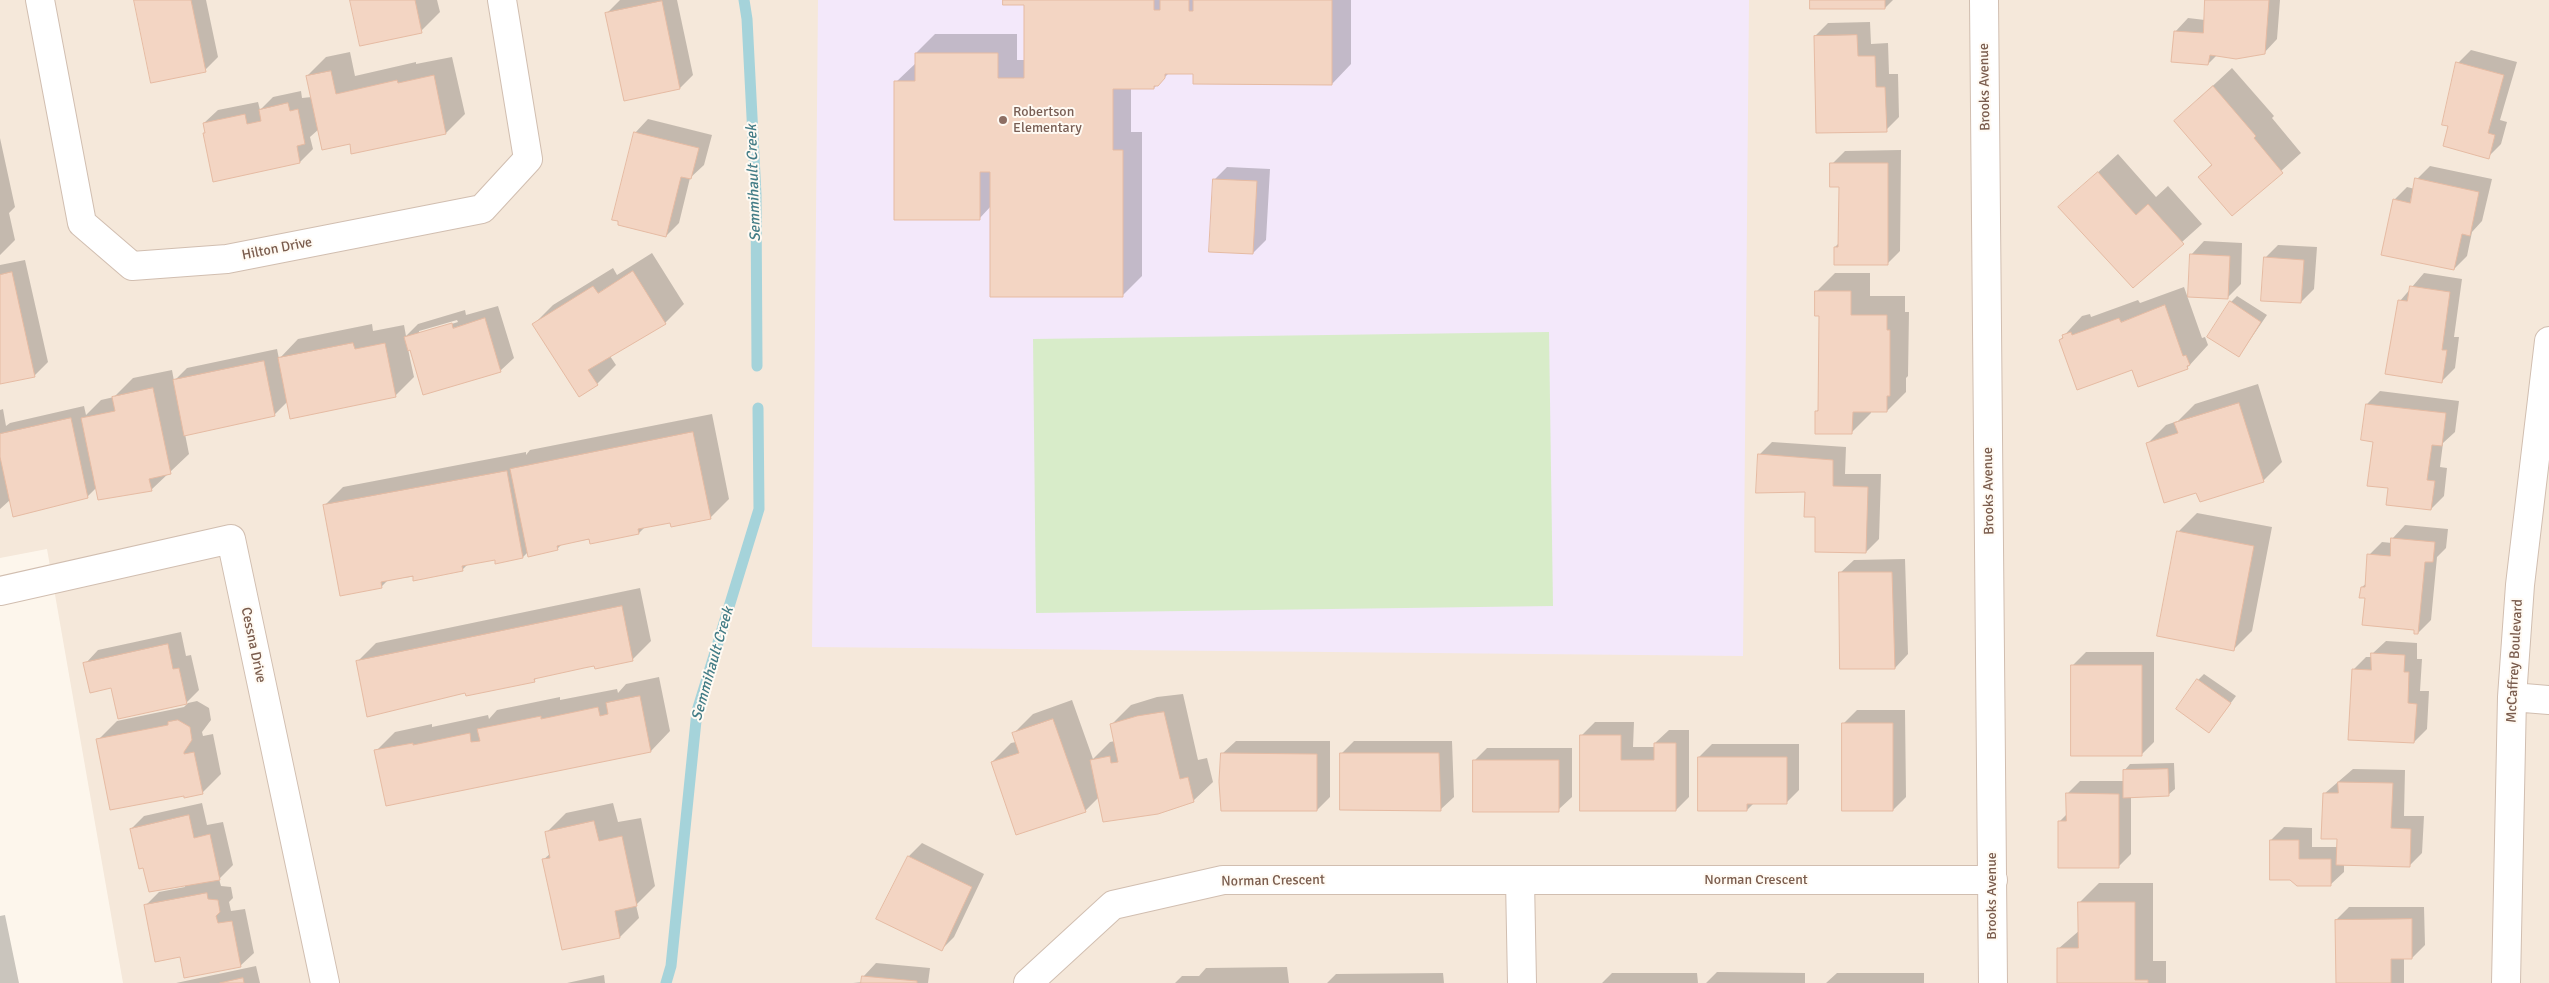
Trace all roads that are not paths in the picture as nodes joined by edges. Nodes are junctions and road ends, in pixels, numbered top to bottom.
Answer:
1 (40, 0) edge
2 (502, 0) edge
3 (1984, 0) edge
4 (2549, 341) edge
5 (0, 591) edge
6 (2512, 698) junction
7 (2549, 700) edge
8 (1520, 880) junction
9 (1992, 880) junction
10 (325, 983) edge
11 (1028, 983) edge
12 (1522, 983) edge
13 (1993, 983) edge
14 (2506, 983) edge

1 - 2 street, Hilton Drive
3 - 9 street, Brooks Avenue
4 - 6 street, McCaffrey Boulevard
5 - 10 street, Cessna Drive
6 - 7 street
6 - 14 street, McCaffrey Boulevard
8 - 9 street, Norman Crescent
8 - 11 street, Norman Crescent
8 - 12 street
9 - 13 street, Brooks Avenue

